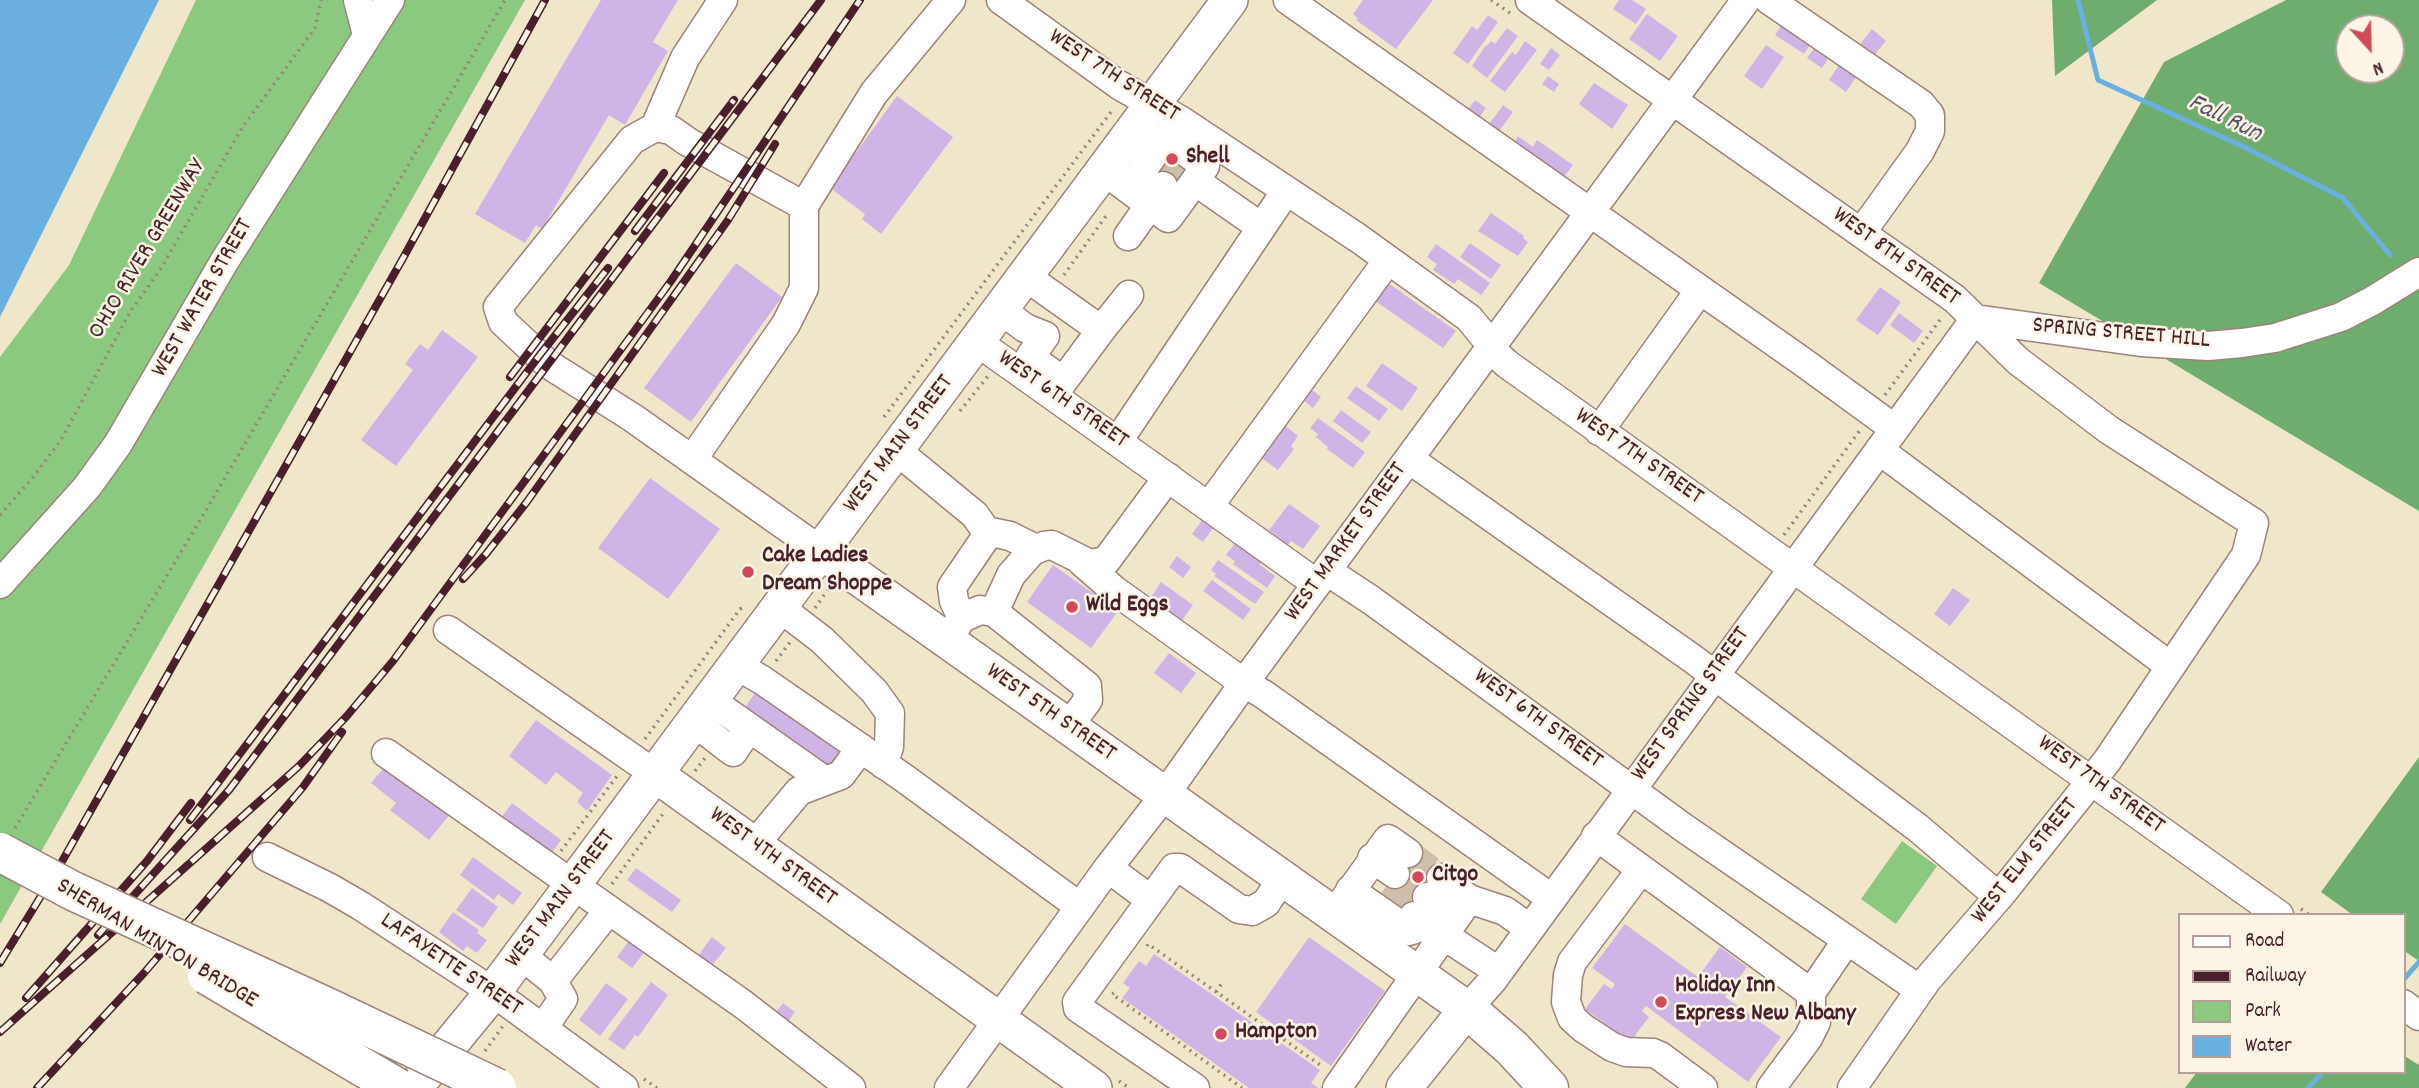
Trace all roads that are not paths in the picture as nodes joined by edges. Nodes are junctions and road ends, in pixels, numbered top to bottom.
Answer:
1 (358, 0) edge
2 (390, 0) edge
3 (723, 0) edge
4 (951, 0) edge
5 (1001, 0) edge
6 (1230, 0) edge
7 (1288, 0) edge
8 (1530, 0) edge
9 (1746, 0) edge
10 (1769, 0) edge
11 (367, 35) junction
12 (1673, 100) junction
13 (655, 127) junction
14 (1172, 144) junction
15 (1136, 188) junction
16 (1286, 191) junction
17 (804, 206) junction
18 (1590, 213) junction
19 (1261, 227) junction
20 (1861, 233) junction
21 (1128, 236) dead end
22 (1388, 260) junction
23 (2419, 272) edge
24 (1025, 276) junction
25 (1700, 290) junction
26 (1129, 295) dead end
27 (1000, 309) junction
28 (1976, 319) junction
29 (1101, 330) junction
30 (976, 341) junction
31 (1492, 346) junction
32 (1065, 379) junction
33 (1599, 430) junction
34 (1887, 440) junction
35 (1118, 441) junction
36 (896, 450) junction
37 (1409, 458) junction
38 (692, 460) junction
39 (1168, 477) junction
40 (1209, 506) junction
41 (2254, 523) joint
42 (986, 531) junction
43 (1036, 550) junction
44 (821, 551) junction
45 (1082, 562) junction
46 (1792, 568) junction
47 (1322, 577) junction
48 (0, 584) edge
49 (779, 607) junction
50 (994, 612) junction
51 (954, 629) junction
52 (448, 630) dead end
53 (736, 665) junction
54 (2170, 666) junction
55 (1714, 676) junction
56 (1244, 683) junction
57 (702, 711) junction
58 (1068, 727) junction
59 (386, 753) dead end
60 (872, 756) junction
61 (655, 774) junction
62 (2093, 780) junction
63 (825, 781) junction
64 (1632, 788) junction
65 (1164, 796) junction
66 (1596, 836) junction
67 (754, 845) junction
68 (4, 848) edge
69 (267, 857) dead end
70 (1108, 868) junction
71 (1641, 870) junction
72 (1283, 877) junction
73 (1372, 879) junction
74 (573, 885) junction
75 (1999, 897) junction
76 (1551, 898) junction
77 (1151, 900) junction
78 (1080, 907) junction
79 (1440, 910) junction
80 (608, 911) junction
81 (2276, 913) edge
82 (1528, 928) junction
83 (1847, 940) junction
84 (521, 955) junction
85 (1498, 971) junction
86 (1416, 973) junction
87 (552, 981) junction
88 (1920, 990) junction
89 (493, 992) junction
90 (1811, 993) junction
91 (1467, 1009) junction
92 (998, 1019) junction
93 (543, 1028) junction
94 (1330, 1078) edge
95 (398, 1088) edge
96 (414, 1088) edge
97 (468, 1088) edge
98 (497, 1088) edge
99 (624, 1088) edge
100 (851, 1088) edge
101 (949, 1088) edge
102 (1094, 1088) edge
103 (1195, 1088) edge
104 (1404, 1088) edge
105 (1549, 1088) edge
106 (1703, 1088) edge
107 (1770, 1088) edge
108 (1852, 1088) edge

1 - 11 street
2 - 11 street, WEST WATER STREET
3 - 13 street
4 - 17 street
5 - 14 street, WEST 7TH STREET
6 - 14 main road, WEST MAIN STREET
7 - 18 street
8 - 12 street, WEST 8TH STREET
9 - 12 street, WEST MARKET STREET
10 - 20 street
11 - 48 street, WEST WATER STREET
12 - 18 street, WEST MARKET STREET
12 - 20 street, WEST 8TH STREET
13 - 17 street
13 - 38 street, WEST 5TH STREET
14 - 15 main road, WEST MAIN STREET
14 - 15 street
14 - 16 street, WEST 7TH STREET
14 - 19 street
15 - 21 street
15 - 24 main road, WEST MAIN STREET
16 - 19 street
16 - 22 street, WEST 7TH STREET
17 - 38 street
18 - 25 street
18 - 31 street, WEST MARKET STREET
19 - 35 street
20 - 28 street, WEST 8TH STREET
22 - 31 street, WEST 7TH STREET
22 - 40 street
23 - 28 street, SPRING STREET HILL
24 - 27 main road, WEST MAIN STREET
24 - 29 street
25 - 33 street
25 - 34 street
26 - 29 street
27 - 30 main road, WEST MAIN STREET
27 - 32 street
28 - 34 street, WEST SPRING STREET
28 - 41 street, WEST 8TH STREET
29 - 32 street
30 - 32 street, WEST 6TH STREET
30 - 36 main road, WEST MAIN STREET
31 - 33 street, WEST 7TH STREET
31 - 37 street, WEST MARKET STREET
32 - 35 street, WEST 6TH STREET
33 - 46 street, WEST 7TH STREET
34 - 46 street, WEST SPRING STREET
34 - 54 street
35 - 39 street, WEST 6TH STREET
36 - 42 street
36 - 44 main road, WEST MAIN STREET
37 - 47 street, WEST MARKET STREET
37 - 55 street
38 - 44 street, WEST 5TH STREET
39 - 40 street, WEST 6TH STREET
39 - 45 street
40 - 47 street, WEST 6TH STREET
41 - 54 street, WEST ELM STREET
42 - 43 street
42 - 51 street
43 - 45 street
43 - 50 street
44 - 49 main road, WEST MAIN STREET
44 - 51 main road, WEST 5TH STREET
45 - 56 street
46 - 55 street, WEST SPRING STREET
46 - 62 street, WEST 7TH STREET
47 - 56 street, WEST MARKET STREET
47 - 64 street, WEST 6TH STREET
49 - 53 main road, WEST MAIN STREET
49 - 60 street
50 - 51 street
50 - 58 street
51 - 58 main road, WEST 5TH STREET
52 - 61 street, WEST 4TH STREET
53 - 57 main road, WEST MAIN STREET
53 - 60 street
54 - 62 street, WEST ELM STREET
55 - 64 street, WEST SPRING STREET
55 - 75 street
56 - 65 street, WEST MARKET STREET
56 - 76 street
57 - 61 main road, WEST MAIN STREET
57 - 63 street
58 - 65 main road, WEST 5TH STREET
59 - 74 street
60 - 63 street
60 - 78 street
61 - 67 main road, WEST 4TH STREET
61 - 74 main road, WEST MAIN STREET
62 - 75 street, WEST ELM STREET
62 - 81 street, WEST 7TH STREET
63 - 67 street
64 - 66 street, WEST SPRING STREET
64 - 83 street, WEST 6TH STREET
65 - 70 street, WEST MARKET STREET
65 - 72 main road, WEST 5TH STREET
66 - 71 street
66 - 76 street, WEST SPRING STREET
67 - 92 main road, WEST 4TH STREET
68 - 95 highway, SHERMAN MINTON BRIDGE, bridge
68 - 97 highway, bridge
68 - 98 highway, SHERMAN MINTON BRIDGE, bridge
69 - 89 street, LAFAYETTE STREET
70 - 77 street
70 - 78 street, WEST MARKET STREET
71 - 90 street
71 - 106 street
72 - 73 main road, WEST 5TH STREET
72 - 77 street
73 - 79 street
73 - 86 main road, WEST 5TH STREET
74 - 80 street
74 - 84 main road, WEST MAIN STREET
75 - 88 street, WEST ELM STREET
76 - 82 street, WEST SPRING STREET
77 - 103 street
78 - 92 street, WEST MARKET STREET
79 - 82 street
79 - 85 street
79 - 86 street
80 - 87 street
80 - 100 street
82 - 85 street, WEST SPRING STREET
83 - 88 street, WEST 6TH STREET
83 - 90 street
84 - 87 street
84 - 89 main road, WEST MAIN STREET
85 - 91 street, WEST SPRING STREET
86 - 91 main road, WEST 5TH STREET
86 - 94 street
87 - 93 street
88 - 108 street, WEST ELM STREET
89 - 93 street, LAFAYETTE STREET
89 - 96 main road, WEST MAIN STREET
90 - 107 street
91 - 104 main road, WEST SPRING STREET
91 - 105 highway
92 - 101 street, WEST MARKET STREET
92 - 102 main road, WEST 4TH STREET
93 - 99 street, LAFAYETTE STREET

